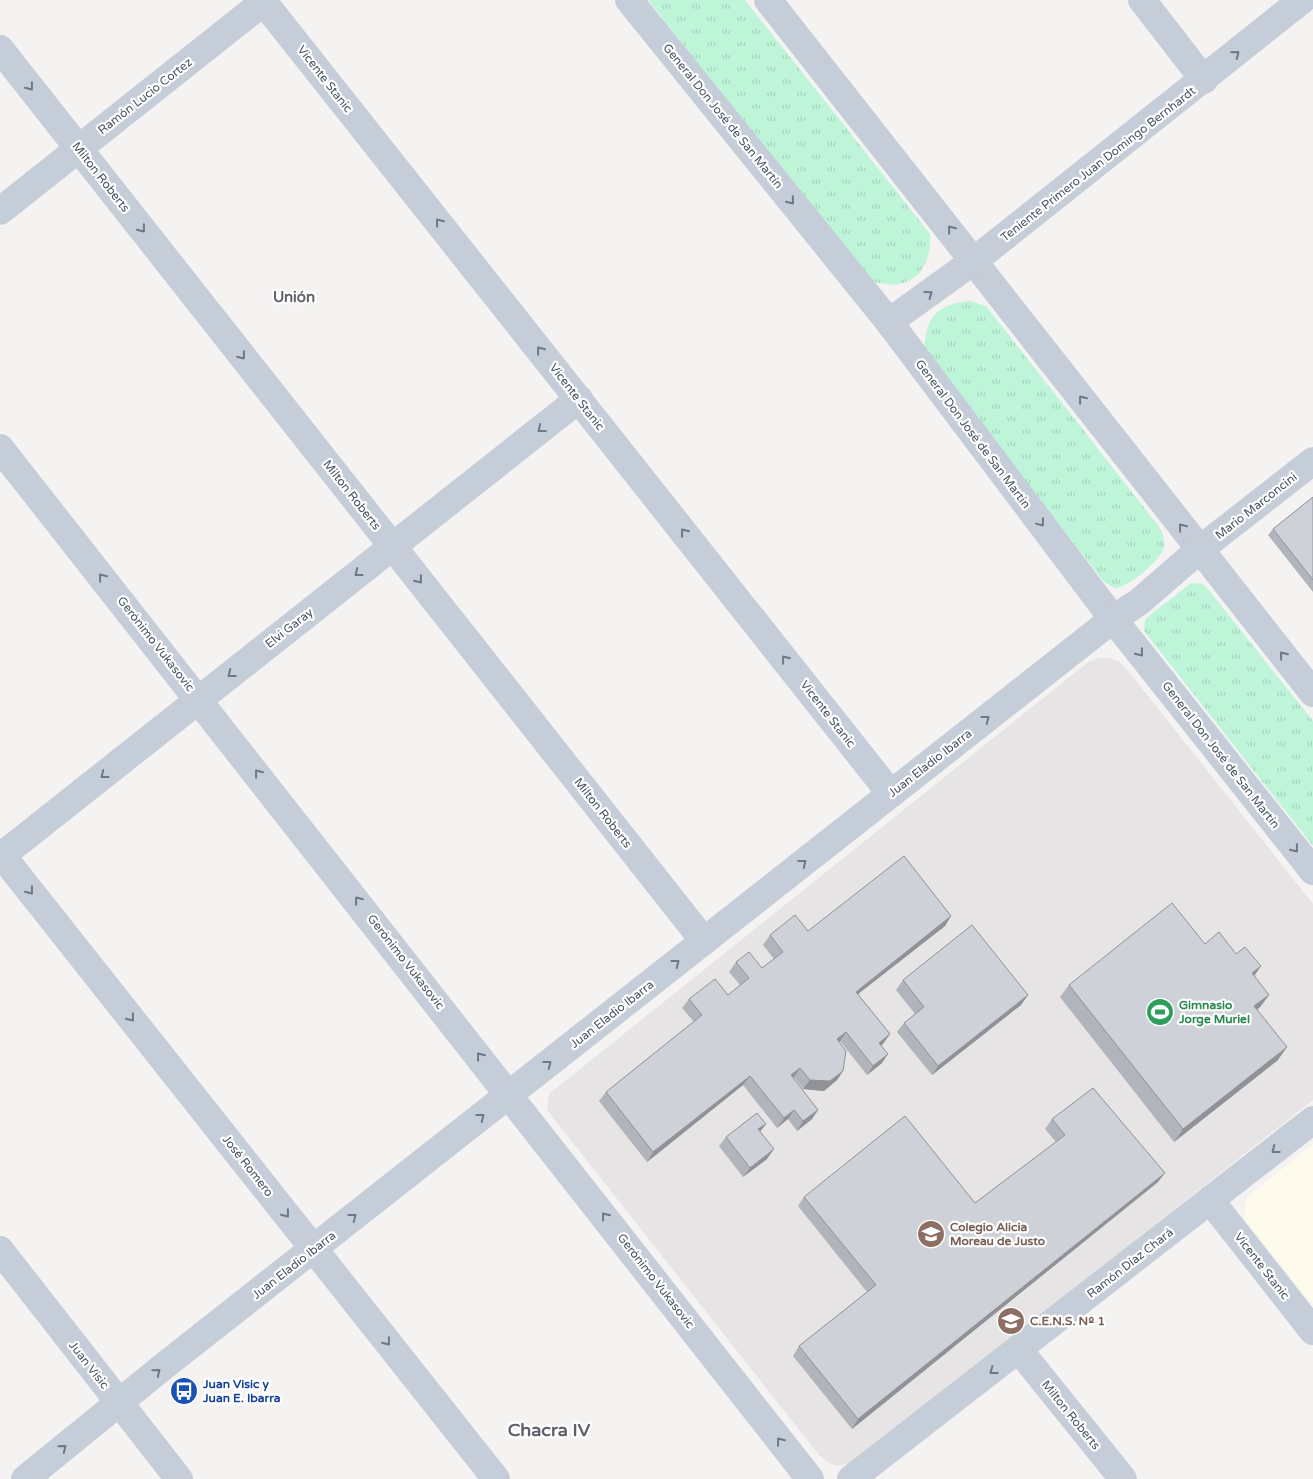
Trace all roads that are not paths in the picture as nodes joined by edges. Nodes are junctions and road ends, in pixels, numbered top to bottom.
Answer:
1 (629, 0) edge
2 (768, 0) edge
3 (1142, 0) edge
4 (1302, 0) edge
5 (264, 1) edge
6 (0, 49) edge
7 (1204, 80) junction
8 (79, 149) junction
9 (0, 211) edge
10 (975, 260) junction
11 (889, 322) junction
12 (579, 399) junction
13 (0, 448) edge
14 (1313, 461) edge
15 (392, 546) junction
16 (1199, 550) junction
17 (1113, 619) junction
18 (1313, 693) edge
19 (200, 699) junction
20 (891, 794) junction
21 (1, 855) edge
22 (1313, 872) edge
23 (704, 941) junction
24 (510, 1094) junction
25 (1313, 1120) edge
26 (1210, 1200) junction
27 (314, 1249) junction
28 (0, 1250) edge
29 (1313, 1331) edge
30 (1019, 1350) junction
31 (119, 1402) junction
32 (25, 1479) edge
33 (179, 1479) edge
34 (496, 1479) edge
35 (810, 1479) edge
36 (851, 1479) edge
37 (1123, 1479) edge

1 -> 11 street, General Don José de San Martín
10 -> 2 street
3 - 7 street
7 -> 4 street, Teniente Primero Juan Domingo Bernhardt
5 - 8 street, Ramón Lucio Cortez
12 -> 5 street, Vicente Stanic
6 -> 8 street, Milton Roberts
7 - 10 street, Teniente Primero Juan Domingo Bernhardt
8 - 9 street, Ramón Lucio Cortez
8 -> 15 street, Milton Roberts
11 -> 10 street, Teniente Primero Juan Domingo Bernhardt
16 -> 10 street
11 -> 17 street, General Don José de San Martín
12 -> 15 street, Elvi Garay
20 -> 12 street, Vicente Stanic
19 -> 13 street, Gerónimo Vukasovic
14 - 16 street, Mario Marconcini
15 -> 19 street, Elvi Garay
15 -> 23 street, Milton Roberts
16 - 17 street, Juan Eladio Ibarra
18 -> 16 street
20 -> 17 street, Juan Eladio Ibarra
17 -> 22 street, General Don José de San Martín
19 -> 21 street, Elvi Garay
24 -> 19 street, Gerónimo Vukasovic
23 -> 20 street, Juan Eladio Ibarra
21 -> 27 street, José Romero
24 -> 23 street, Juan Eladio Ibarra
27 -> 24 street, Juan Eladio Ibarra
35 -> 24 street, Gerónimo Vukasovic
25 -> 26 street, Ramón Díaz Chará
26 - 29 street, Vicente Stanic
26 - 30 street, Ramón Díaz Chará
31 -> 27 street, Juan Eladio Ibarra
27 -> 34 street, José Romero
28 - 31 street, Juan Visic
30 -> 36 street, Ramón Díaz Chará
30 - 37 street, Milton Roberts
32 -> 31 street, Juan Eladio Ibarra
31 - 33 street, Juan Visic

